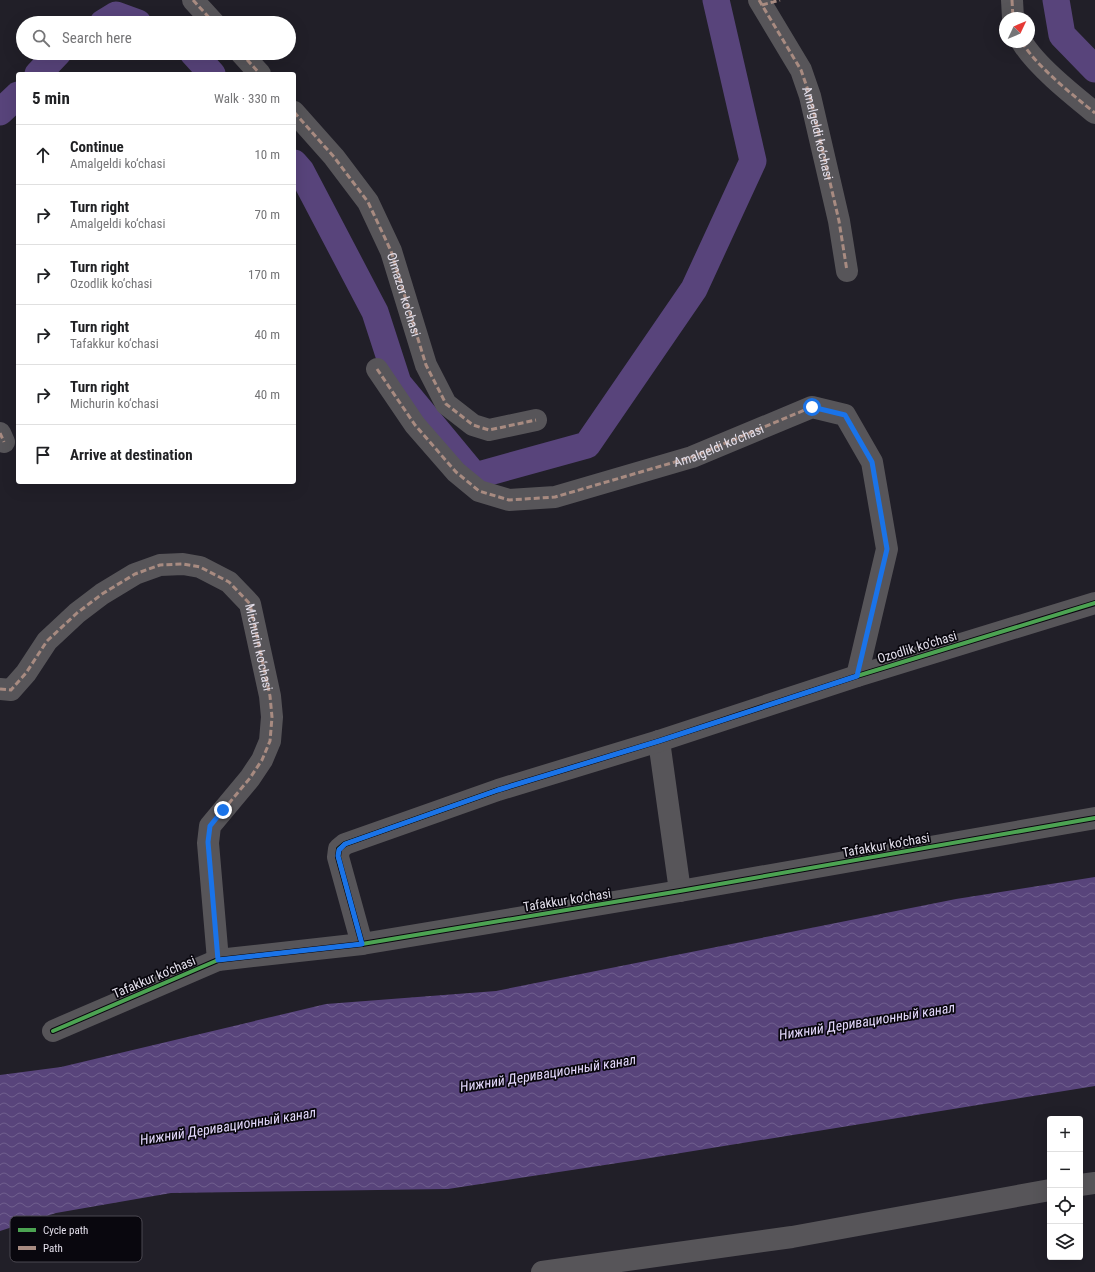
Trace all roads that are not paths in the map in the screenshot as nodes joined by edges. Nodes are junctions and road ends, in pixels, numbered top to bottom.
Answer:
1 (193, 0) edge
2 (1012, 0) edge
3 (767, 2) edge
4 (1013, 12) edge
5 (208, 16) edge
6 (1026, 48) edge
7 (247, 60) edge
8 (258, 72) edge
9 (1095, 113) edge
10 (296, 114) edge
11 (847, 271) dead end
12 (377, 369) dead end
13 (536, 420) dead end
14 (1095, 603) edge
15 (857, 676) junction
16 (0, 689) edge
17 (659, 741) junction
18 (1095, 818) edge
19 (680, 891) junction
20 (362, 944) junction
21 (218, 960) junction
22 (53, 1031) dead end
23 (1095, 1183) edge
24 (1083, 1185) edge
25 (1047, 1191) edge
26 (542, 1272) edge

1 - 5 street
2 - 4 street
3 - 11 street, Amalgeldi ko‘chasi
6 - 9 street
7 - 8 street
10 - 13 street, Olmazor ko'chasi
12 - 15 street, Amalgeldi ko‘chasi
14 - 15 street, Ozodlik ko‘chasi
15 - 17 street, Ozodlik ko‘chasi
16 - 21 street, Michurin ko‘chasi
17 - 19 street
17 - 20 street, Ozodlik ko‘chasi
18 - 19 street, Tafakkur ko‘chasi
19 - 20 street, Tafakkur ko‘chasi
20 - 21 street, Tafakkur ko‘chasi
21 - 22 street, Tafakkur ko‘chasi
23 - 24 street
25 - 26 street

